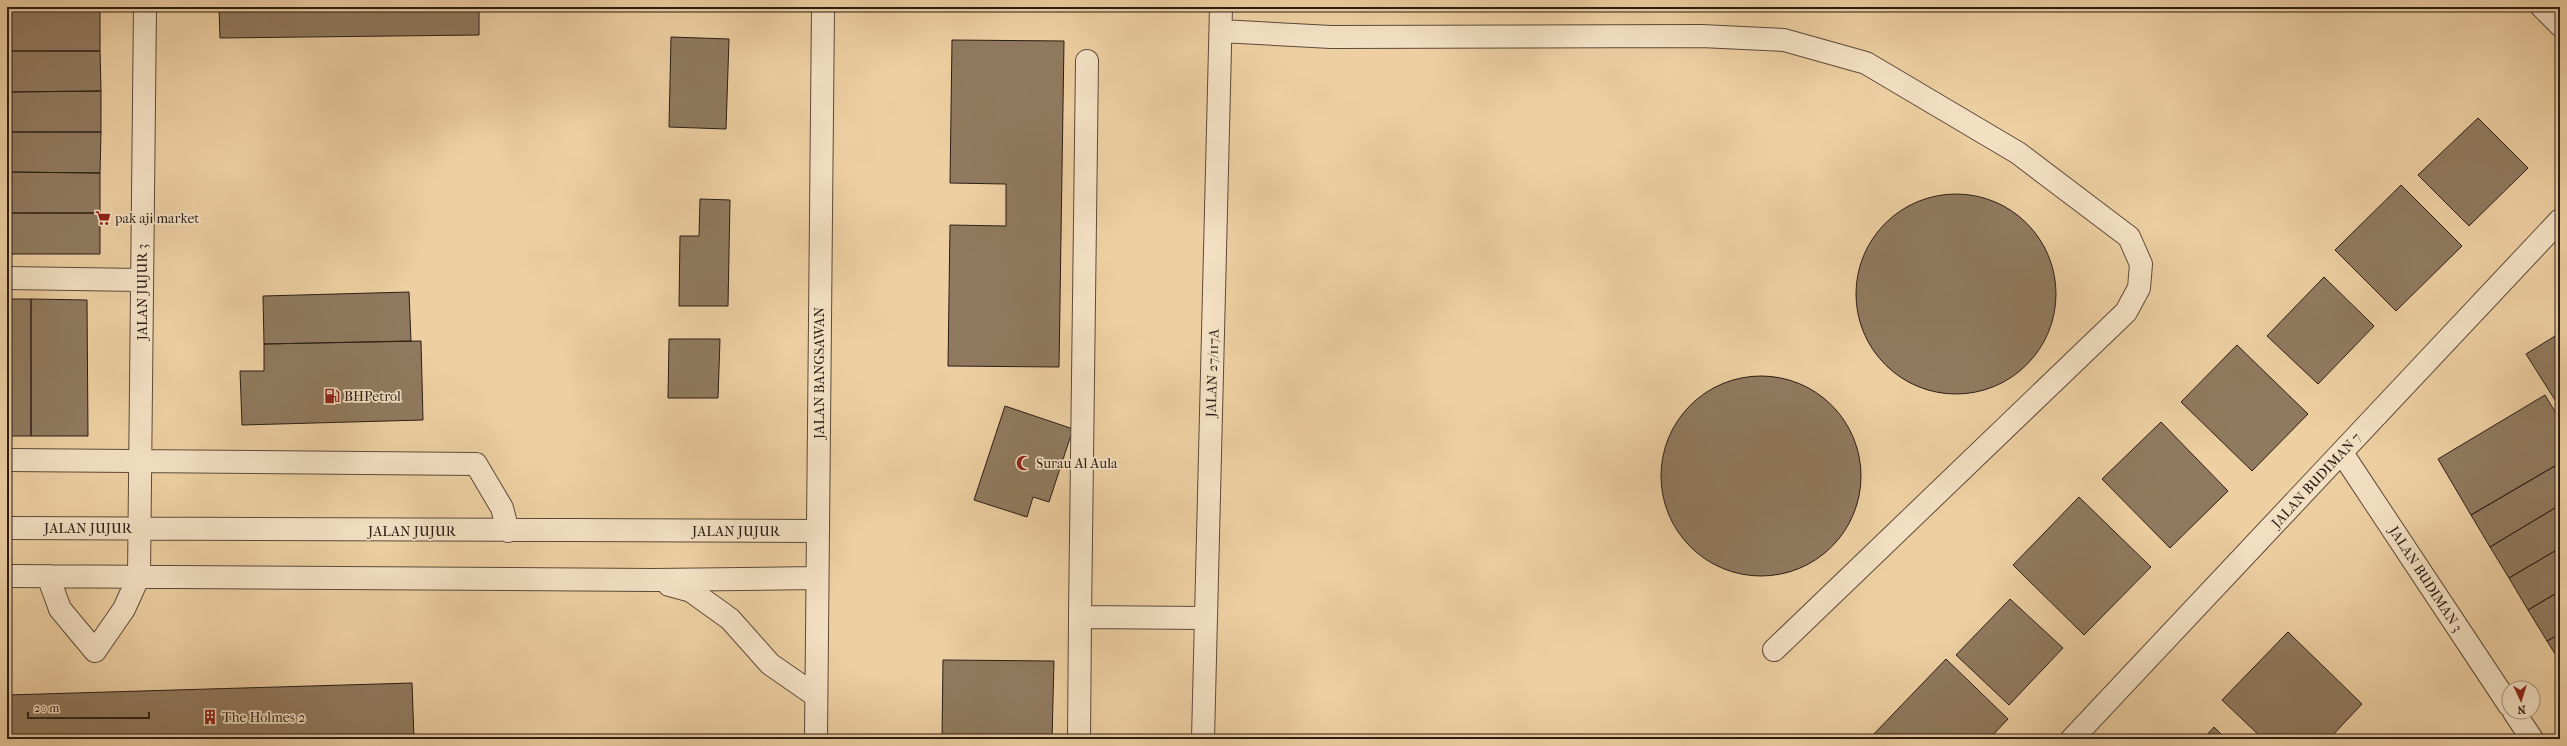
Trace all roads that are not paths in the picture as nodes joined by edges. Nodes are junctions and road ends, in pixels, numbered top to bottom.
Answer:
1 (145, 7) edge
2 (823, 7) edge
3 (1221, 7) edge
4 (2542, 7) edge
5 (2560, 25) edge
6 (1221, 31) junction
7 (1087, 61) dead end
8 (2560, 220) edge
9 (7, 278) edge
10 (141, 280) junction
11 (2342, 452) junction
12 (7, 460) edge
13 (141, 461) junction
14 (7, 528) edge
15 (139, 529) junction
16 (508, 531) junction
17 (818, 531) junction
18 (7, 576) edge
19 (48, 576) junction
20 (139, 576) junction
21 (817, 578) junction
22 (653, 580) junction
23 (1080, 617) junction
24 (1205, 618) junction
25 (1774, 650) dead end
26 (2501, 693) edge
27 (816, 696) junction
28 (2519, 720) edge
29 (816, 739) edge
30 (1079, 739) edge
31 (1203, 739) edge
32 (2072, 739) edge
33 (2532, 739) edge

1 - 10 street, JALAN JUJUR 3
2 - 17 street, JALAN BANGSAWAN
3 - 6 street, JALAN 27/117A
4 - 5 street
6 - 24 street, JALAN 27/117A
6 - 25 street
7 - 23 street
8 - 11 street, JALAN BUDIMAN 7
9 - 10 street
10 - 13 street, JALAN JUJUR 3
11 - 26 street, JALAN BUDIMAN 3
11 - 32 street, JALAN BUDIMAN 7
12 - 13 street
13 - 15 street, JALAN JUJUR 3
13 - 16 street
14 - 15 street, JALAN JUJUR
15 - 16 street, JALAN JUJUR
15 - 20 street, JALAN JUJUR 3
16 - 17 street, JALAN JUJUR
17 - 21 street, JALAN BANGSAWAN
18 - 19 street
19 - 20 street
19 - 20 street
20 - 22 street
21 - 22 street
21 - 27 street, JALAN BANGSAWAN
22 - 27 street
23 - 24 street
23 - 30 street
24 - 31 street, JALAN 27/117A
27 - 29 street, JALAN BANGSAWAN
28 - 33 street

